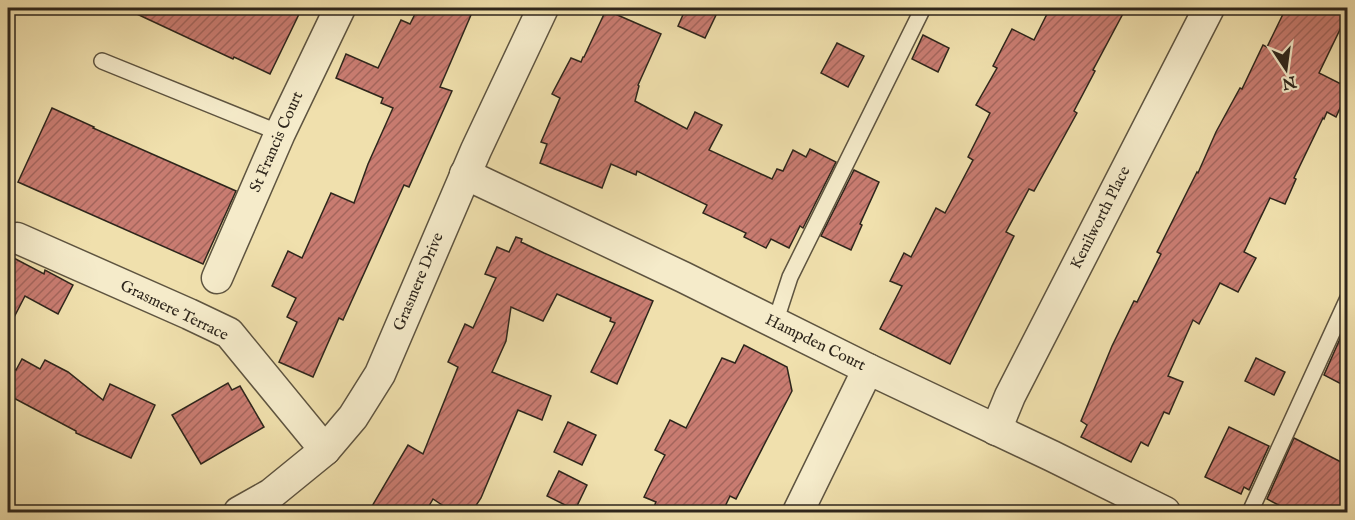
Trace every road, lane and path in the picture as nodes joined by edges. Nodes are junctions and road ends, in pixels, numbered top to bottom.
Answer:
1 (340, 8) edge
2 (543, 8) edge
3 (922, 8) edge
4 (1209, 8) edge
5 (102, 61) dead end
6 (280, 133) junction
7 (465, 174) junction
8 (17, 238) dead end
9 (217, 279) dead end
10 (1347, 298) edge
11 (775, 323) junction
12 (868, 369) junction
13 (996, 430) junction
14 (325, 450) junction
15 (239, 513) edge
16 (798, 513) edge
17 (1165, 513) edge
18 (1250, 513) edge

1 - 6 street, St Francis Court
2 - 7 street, Grasmere Drive
3 - 11 lane
4 - 13 street, Kenilworth Place
5 - 6 lane
6 - 9 street, St Francis Court
7 - 11 street, Hampden Court
7 - 14 street, Grasmere Drive
8 - 14 street, Grasmere Terrace
10 - 18 lane
11 - 12 street, Hampden Court
12 - 13 street, Hampden Court
12 - 16 street
13 - 17 street, Hampden Court
14 - 15 street, Grasmere Drive

